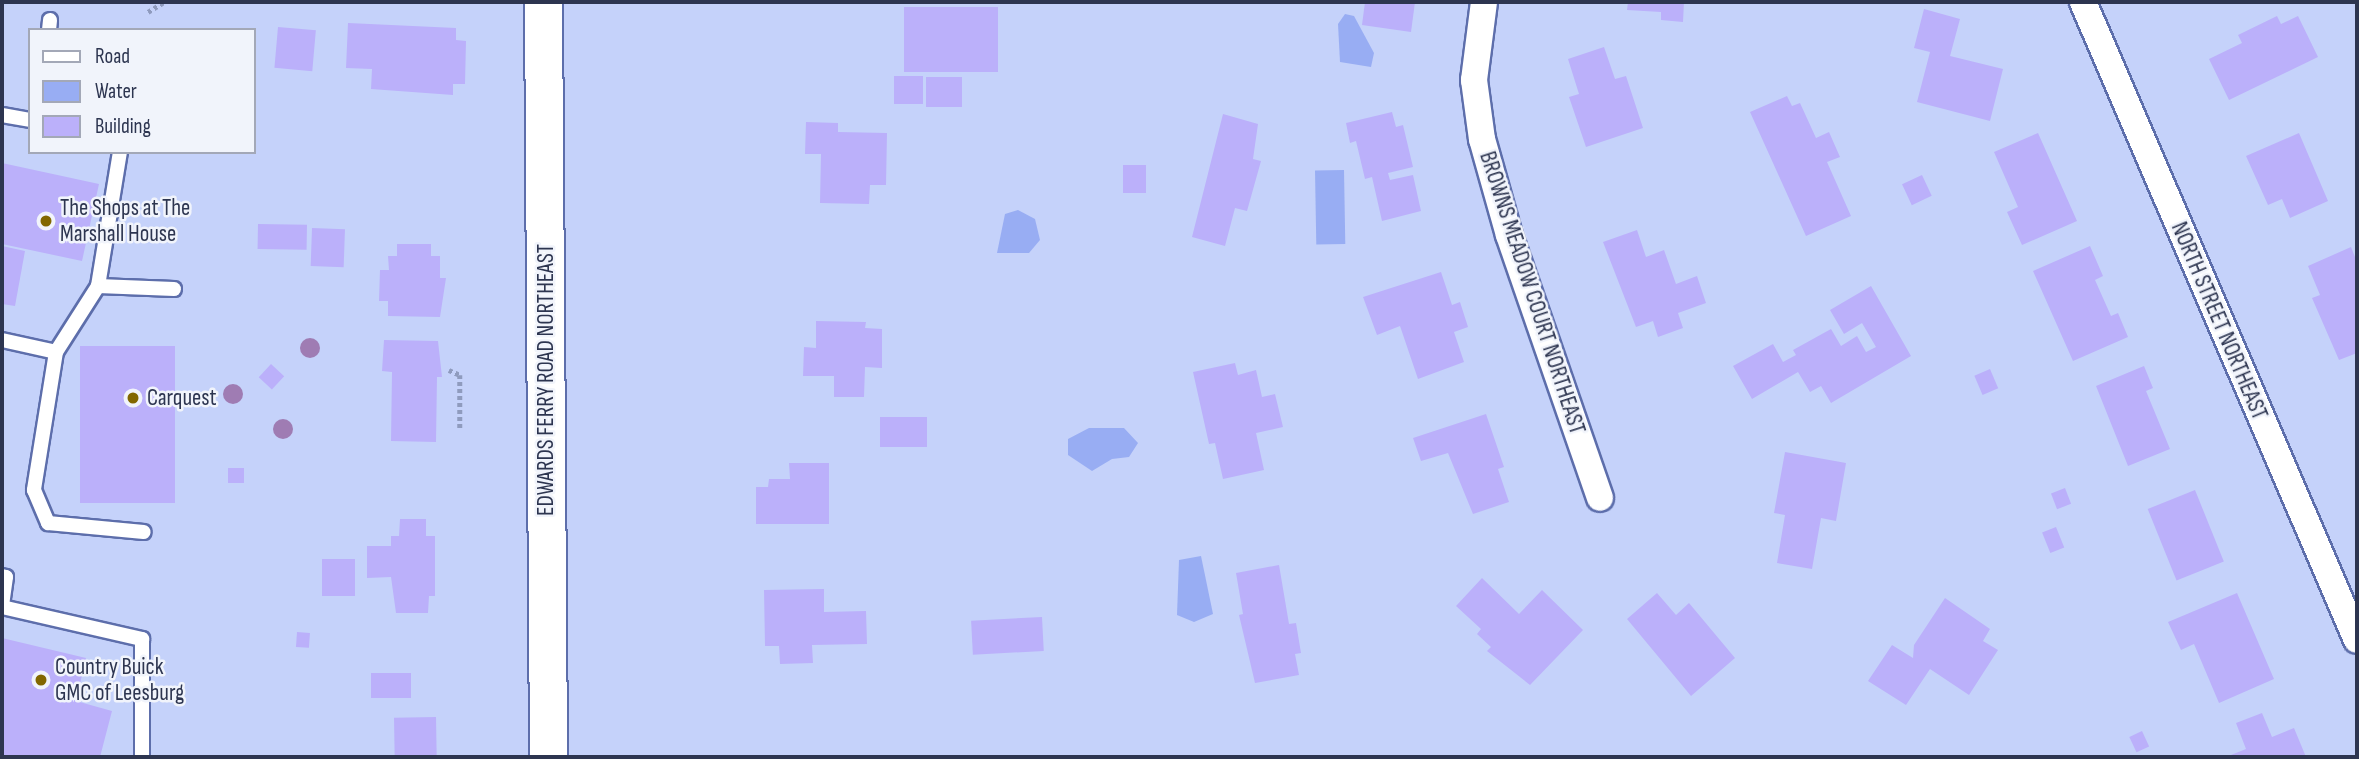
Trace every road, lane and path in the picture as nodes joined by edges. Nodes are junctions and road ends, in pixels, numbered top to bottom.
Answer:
1 (164, 2) edge
2 (543, 2) edge
3 (1484, 2) edge
4 (2083, 2) edge
5 (148, 12) dead end
6 (2, 114) edge
7 (28, 120) edge
8 (121, 154) edge
9 (98, 286) junction
10 (174, 289) dead end
11 (2, 340) edge
12 (56, 352) junction
13 (449, 370) dead end
14 (460, 429) dead end
15 (1600, 498) dead end
16 (144, 532) dead end
17 (2, 576) edge
18 (2357, 640) edge
19 (142, 757) edge
20 (548, 757) edge

1 - 5 path
2 - 20 street, EDWARDS FERRY ROAD NORTHEAST
3 - 15 street, BROWNS MEADOW COURT NORTHEAST
4 - 18 street, NORTH STREET NORTHEAST
6 - 7 lane
8 - 9 lane
9 - 10 lane
9 - 12 lane
11 - 12 lane
12 - 16 lane
13 - 14 path
17 - 19 lane

